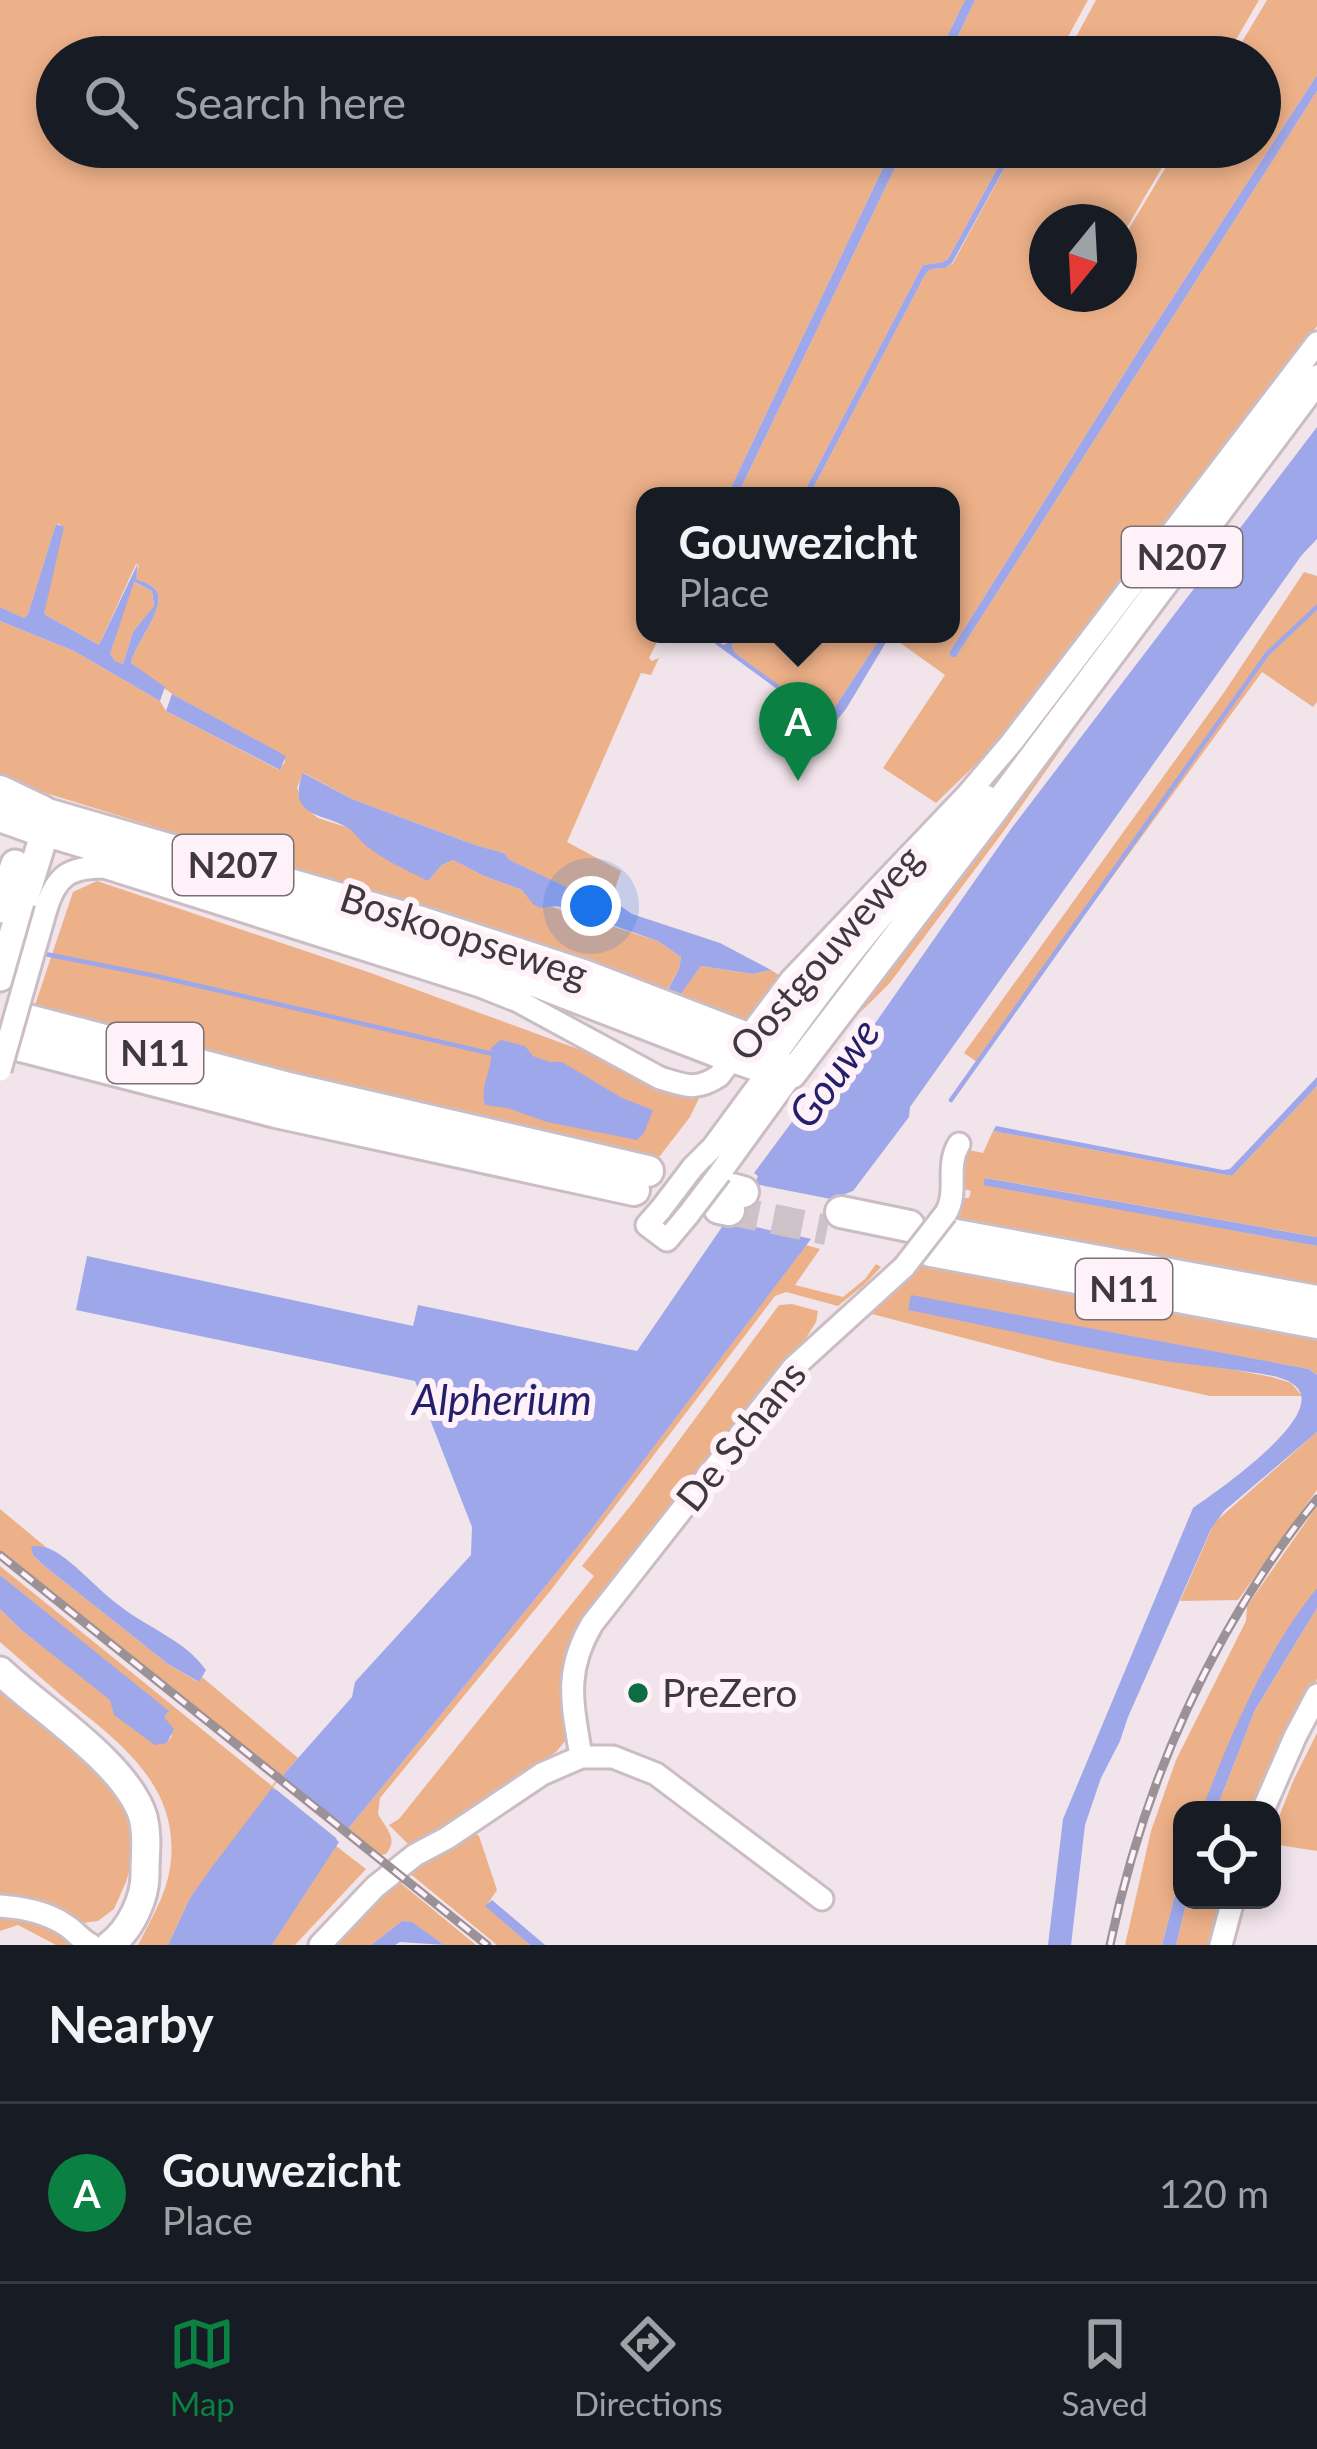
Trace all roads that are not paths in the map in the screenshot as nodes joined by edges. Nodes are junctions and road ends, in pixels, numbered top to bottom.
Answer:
1 (1317, 344) edge
2 (1317, 379) edge
3 (1047, 736) junction
4 (0, 790) edge
5 (29, 821) edge
6 (18, 904) edge
7 (0, 977) edge
8 (14, 1045) edge
9 (731, 1053) junction
10 (783, 1054) junction
11 (736, 1112) junction
12 (959, 1144) dead end
13 (640, 1180) dead end
14 (834, 1221) tunnel mouth
15 (941, 1232) junction
16 (903, 1246) junction
17 (1317, 1301) edge
18 (1317, 1323) edge
19 (0, 1671) edge
20 (1317, 1696) edge
21 (581, 1757) junction
22 (1267, 1801) edge
23 (822, 1899) dead end
24 (0, 1906) edge
25 (1231, 1909) edge
26 (72, 1928) junction
27 (91, 1945) edge
28 (110, 1945) edge
29 (320, 1945) edge
30 (1221, 1945) edge

1 - 9 street, Oostgouweweg
2 - 3 main road, N207
3 - 10 main road, N207
3 - 10 main road, N207
4 - 5 highway
5 - 6 main road
5 - 9 main road, Boskoopseweg / N207
6 - 7 main road
6 - 8 street, Oostgouweweg, bridge
6 - 9 street, Oostgouweweg
8 - 13 highway, N11
9 - 10 main road, Boskoopseweg / N207
9 - 10 main road
9 - 11 street
10 - 11 street
10 - 11 street, bridge
12 - 15 street, De Schans
14 - 16 highway
15 - 16 street, De Schans, bridge
15 - 17 highway, N11
15 - 18 highway, N11
16 - 21 street, De Schans
19 - 28 main road
20 - 22 street
21 - 23 street
21 - 29 street
24 - 26 street
25 - 30 street
26 - 27 street
26 - 28 street

